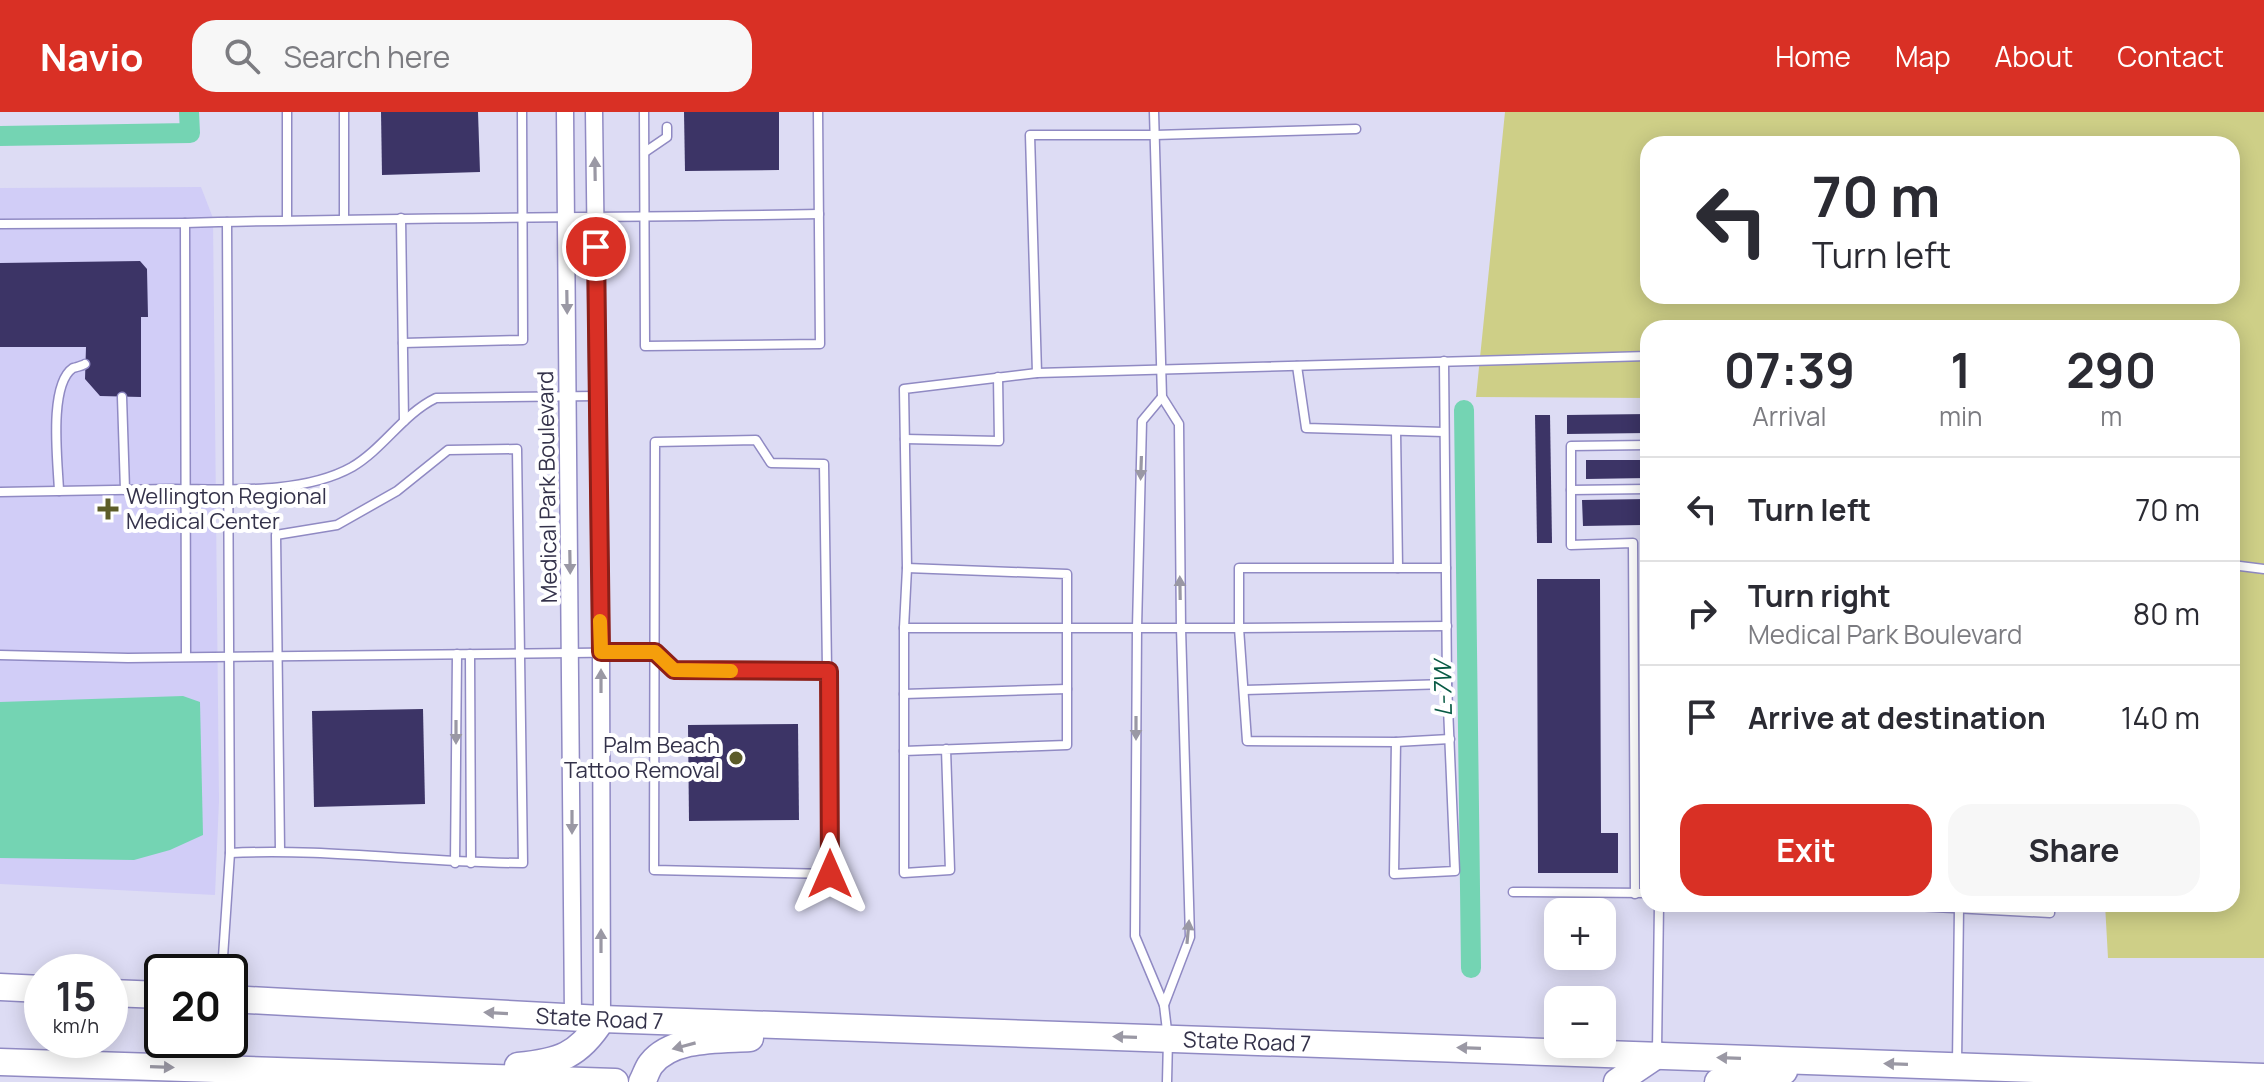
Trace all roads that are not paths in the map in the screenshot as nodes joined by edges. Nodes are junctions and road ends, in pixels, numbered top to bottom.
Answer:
1 (287, 112) edge
2 (344, 112) edge
3 (522, 112) edge
4 (565, 112) edge
5 (594, 112) edge
6 (644, 112) edge
7 (818, 112) edge
8 (1154, 112) edge
9 (667, 127) dead end
10 (1356, 129) dead end
11 (1155, 135) junction
12 (645, 152) junction
13 (819, 214) junction
14 (566, 215) junction
15 (595, 215) junction
16 (523, 216) junction
17 (646, 217) junction
18 (401, 218) junction
19 (344, 219) junction
20 (287, 220) junction
21 (227, 222) junction
22 (185, 223) junction
23 (0, 224) edge
24 (403, 343) junction
25 (1640, 356) edge
26 (1444, 361) junction
27 (85, 364) dead end
28 (1297, 366) junction
29 (1163, 371) junction
30 (1037, 373) junction
31 (998, 377) junction
32 (568, 396) junction
33 (598, 396) junction
34 (122, 397) dead end
35 (1162, 397) junction
36 (404, 421) junction
37 (1396, 431) junction
38 (1444, 432) junction
39 (905, 439) junction
40 (1640, 445) edge
41 (184, 489) junction
42 (227, 489) junction
43 (1640, 489) edge
44 (125, 490) junction
45 (1571, 490) junction
46 (59, 491) junction
47 (0, 492) edge
48 (2240, 566) edge
49 (907, 568) junction
50 (1398, 568) junction
51 (1446, 568) junction
52 (2264, 569) edge
53 (1447, 626) junction
54 (904, 628) junction
55 (1068, 628) junction
56 (1137, 628) junction
57 (1181, 628) junction
58 (1239, 628) junction
59 (601, 652) junction
60 (655, 652) junction
61 (518, 653) junction
62 (572, 653) junction
63 (457, 654) junction
64 (470, 654) junction
65 (0, 655) edge
66 (186, 656) junction
67 (228, 656) junction
68 (276, 656) junction
69 (829, 671) junction
70 (1447, 684) junction
71 (1067, 689) junction
72 (1244, 690) junction
73 (904, 694) junction
74 (1450, 739) junction
75 (1396, 742) junction
76 (946, 749) junction
77 (904, 751) junction
78 (280, 850) junction
79 (230, 853) junction
80 (601, 860) junction
81 (572, 861) junction
82 (455, 863) junction
83 (471, 863) junction
84 (1513, 892) dead end
85 (1635, 894) junction
86 (1640, 894) edge
87 (1659, 912) edge
88 (1959, 912) edge
89 (223, 954) edge
90 (0, 987) edge
91 (24, 988) edge
92 (248, 1000) edge
93 (1164, 1005) junction
94 (573, 1017) junction
95 (602, 1019) junction
96 (873, 1027) junction
97 (1168, 1039) junction
98 (1657, 1055) junction
99 (0, 1062) edge
100 (1835, 1062) junction
101 (1957, 1067) junction
102 (427, 1075) junction
103 (2264, 1077) edge
104 (615, 1082) edge
105 (642, 1082) edge
106 (1167, 1082) edge
107 (1617, 1082) edge
108 (1718, 1082) edge

1 - 20 lane
2 - 19 lane
3 - 16 lane
4 - 14 street, Medical Park Boulevard
15 -> 5 street
6 - 12 lane
7 - 13 lane
8 - 11 lane
9 - 12 lane
10 - 11 lane
11 - 29 lane
11 - 30 lane
12 - 17 lane
13 - 17 lane
13 - 17 lane
14 - 15 lane
14 - 16 lane
14 -> 32 street, Medical Park Boulevard
15 - 17 lane
15 - 33 street
16 - 18 lane
16 - 24 lane
18 - 19 lane
18 - 24 lane
19 - 20 lane
20 - 21 lane
21 - 22 lane
21 - 42 lane
22 - 23 lane
22 - 41 lane
24 - 36 lane
25 - 26 lane
26 - 28 lane
26 - 38 lane
27 - 46 lane
28 - 29 lane
28 - 37 lane
29 - 30 lane
29 - 35 lane
30 - 31 lane
31 - 39 lane
31 - 39 lane
32 - 33 lane
32 - 36 lane
32 -> 62 street, Medical Park Boulevard
33 - 59 street
34 - 44 lane
35 -> 56 lane
57 -> 35 lane
36 - 42 lane
37 - 38 lane
37 - 50 lane
38 - 51 lane
39 - 49 lane
40 - 45 lane
41 - 42 lane
41 - 44 lane
41 - 66 lane
42 - 67 lane
43 - 45 lane
44 - 46 lane
45 - 85 lane
46 - 47 lane
48 - 52 lane
49 - 54 lane
49 - 55 lane
50 - 51 lane
50 - 58 lane
51 - 53 lane
53 - 58 lane
53 - 70 lane
54 - 55 lane
54 - 73 lane
55 - 56 lane
55 - 71 lane
56 - 57 lane
56 -> 93 lane
57 - 58 lane
93 -> 57 lane
58 - 72 lane
59 - 60 lane
59 - 62 lane
80 -> 59 street
60 - 69 lane
60 - 69 lane
60 - 69 lane
61 - 62 lane
61 - 64 lane
61 - 68 lane
61 - 83 lane
62 -> 81 street, Medical Park Boulevard
63 - 64 lane
63 - 68 lane
63 -> 82 lane
64 - 83 lane
65 - 66 lane
66 - 67 lane
67 - 68 lane
67 - 79 lane
68 - 78 lane
70 - 72 lane
70 - 74 lane
71 - 73 lane
71 - 76 lane
72 - 75 lane
73 - 77 lane
74 - 75 lane
74 - 75 lane
76 - 77 lane
76 - 77 lane
78 - 79 lane
78 - 82 lane
79 - 89 lane
80 - 81 street
95 -> 80 street
81 - 94 street, Medical Park Boulevard
82 - 83 lane
84 - 85 lane
85 - 86 lane
87 - 98 lane
88 - 101 lane
90 - 91 main road
94 -> 92 main road, State Road 7
93 - 97 lane
94 - 95 main road, State Road 7
95 - 96 main road, State Road 7
95 - 102 main road
97 -> 96 main road, State Road 7
96 -> 105 main road
98 -> 97 main road, State Road 7
97 - 106 lane
100 -> 98 main road, State Road 7
98 - 107 main road
99 -> 102 main road
101 -> 100 main road, State Road 7
100 - 108 main road
101 - 103 main road, State Road 7
102 - 104 main road

